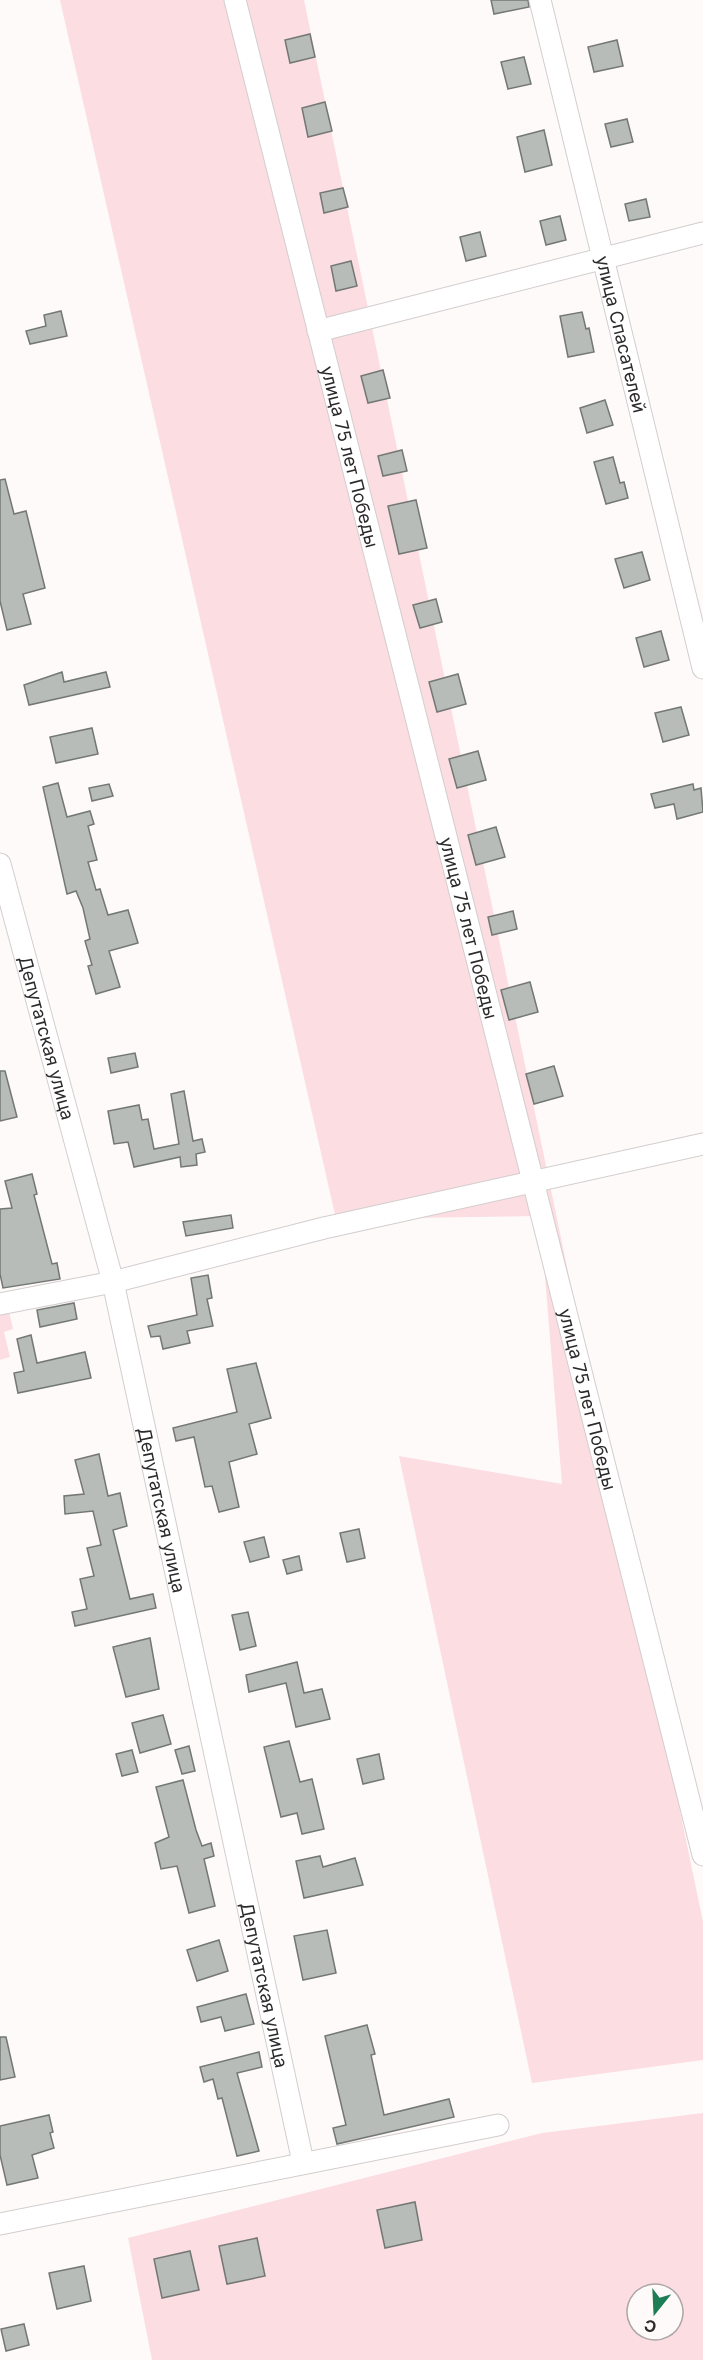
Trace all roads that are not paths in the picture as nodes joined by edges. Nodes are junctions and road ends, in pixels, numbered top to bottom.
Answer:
1 (235, 0) edge
2 (540, 0) edge
3 (703, 233) edge
4 (604, 259) junction
5 (318, 331) junction
6 (703, 668) edge
7 (0, 864) edge
8 (703, 1144) edge
9 (533, 1182) junction
10 (113, 1282) junction
11 (0, 1304) edge
12 (703, 1855) edge
13 (498, 2125) dead end
14 (303, 2162) junction
15 (0, 2224) edge

1 - 5 street, улица 75 лет Победы
2 - 4 street, улица Спасателей
3 - 4 street
4 - 5 street
4 - 6 street, улица Спасателей
5 - 9 street, улица 75 лет Победы
7 - 10 street, Депутатская улица
8 - 9 street
9 - 10 street
9 - 12 street, улица 75 лет Победы
10 - 11 street
10 - 14 street, Депутатская улица
13 - 14 street
14 - 15 street

